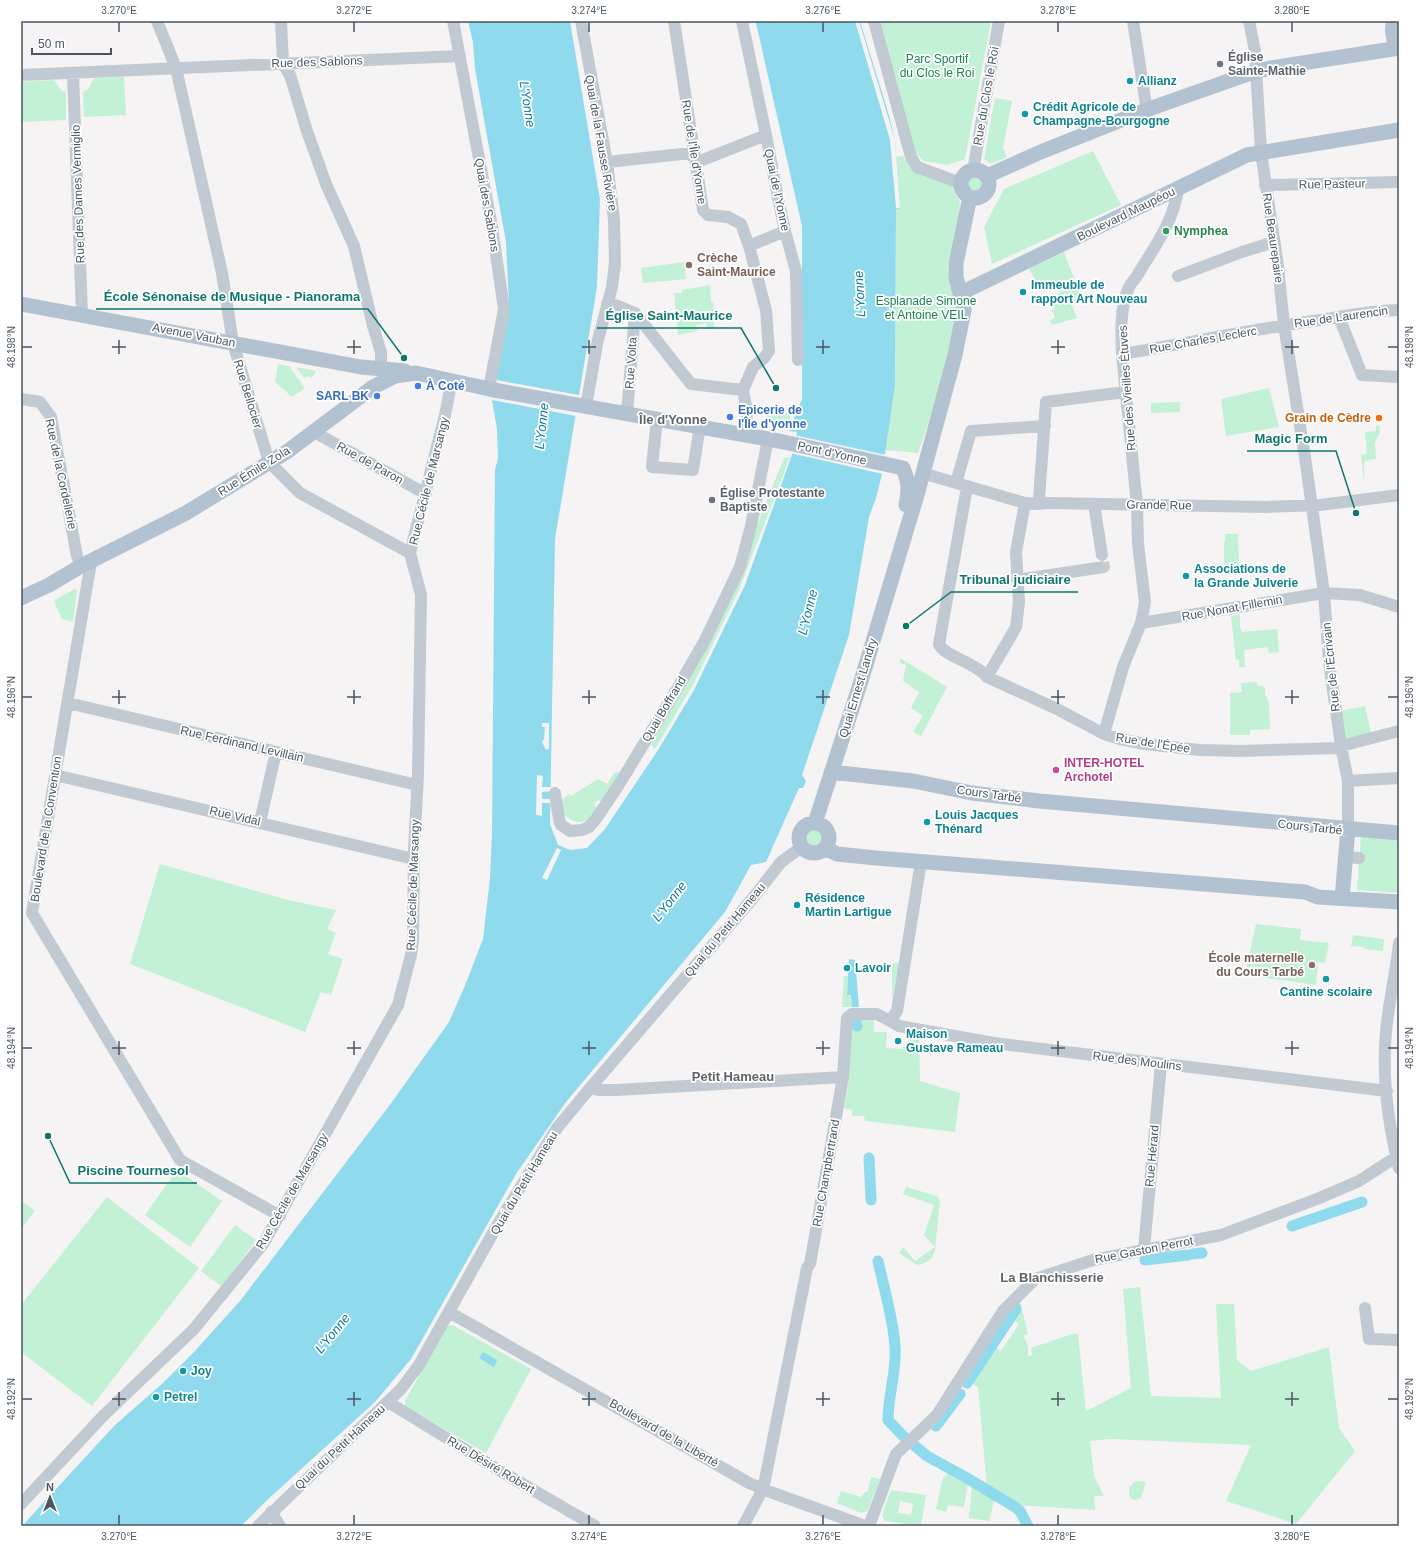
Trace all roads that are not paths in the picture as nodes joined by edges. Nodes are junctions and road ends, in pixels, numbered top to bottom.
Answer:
1 (157, 21) edge
2 (281, 21) edge
3 (453, 21) edge
4 (581, 21) edge
5 (674, 21) edge
6 (742, 21) edge
7 (874, 21) edge
8 (999, 21) edge
9 (1132, 21) edge
10 (1249, 21) edge
11 (1394, 21) edge
12 (1397, 48) edge
13 (459, 56) junction
14 (283, 64) junction
15 (176, 68) junction
16 (1263, 70) junction
17 (73, 74) junction
18 (21, 75) edge
19 (1149, 109) junction
20 (1399, 130) edge
21 (766, 135) junction
22 (1261, 152) junction
23 (694, 157) junction
24 (607, 162) junction
25 (974, 176) junction
26 (1399, 182) edge
27 (1266, 185) junction
28 (1178, 189) junction
29 (970, 196) junction
30 (785, 231) junction
31 (1274, 242) junction
32 (749, 246) junction
33 (1178, 276) dead end
34 (961, 293) junction
35 (607, 303) junction
36 (21, 304) edge
37 (1399, 310) edge
38 (635, 313) junction
39 (82, 315) junction
40 (1339, 317) junction
41 (1284, 325) junction
42 (233, 343) junction
43 (1122, 354) junction
44 (798, 360) dead end
45 (374, 368) junction
46 (416, 373) junction
47 (1399, 377) edge
48 (452, 380) junction
49 (372, 387) junction
50 (491, 389) junction
51 (743, 390) junction
52 (1125, 392) junction
53 (21, 399) edge
54 (582, 406) junction
55 (627, 414) junction
56 (657, 419) junction
57 (937, 419) junction
58 (700, 426) junction
59 (1045, 426) junction
60 (314, 432) junction
61 (745, 435) junction
62 (768, 439) junction
63 (269, 462) junction
64 (900, 468) junction
65 (922, 474) junction
66 (962, 485) junction
67 (426, 494) junction
68 (1399, 495) edge
69 (1031, 503) junction
70 (1094, 504) junction
71 (1137, 505) junction
72 (1312, 506) junction
73 (899, 552) junction
74 (410, 553) junction
75 (1102, 555) tunnel mouth
76 (86, 564) junction
77 (1097, 568) dead end
78 (1017, 580) junction
79 (1324, 593) junction
80 (21, 598) edge
81 (1399, 607) edge
82 (1141, 623) junction
83 (987, 677) junction
84 (68, 703) junction
85 (1399, 732) edge
86 (1104, 734) junction
87 (1341, 746) junction
88 (276, 752) junction
89 (831, 772) junction
90 (55, 775) junction
91 (1399, 778) edge
92 (1348, 781) junction
93 (417, 785) junction
94 (555, 793) dead end
95 (260, 822) junction
96 (815, 823) junction
97 (1348, 829) junction
98 (1399, 833) edge
99 (802, 847) junction
100 (825, 848) junction
101 (414, 859) junction
102 (921, 862) junction
103 (1342, 898) junction
104 (1399, 902) edge
105 (27, 912) edge
106 (1399, 947) edge
107 (890, 1021) junction
108 (1160, 1064) junction
109 (843, 1077) junction
110 (590, 1087) junction
111 (1387, 1092) junction
112 (1395, 1132) edge
113 (1398, 1163) edge
114 (280, 1216) junction
115 (1144, 1249) junction
116 (1365, 1308) dead end
117 (449, 1312) junction
118 (1399, 1340) edge
119 (388, 1402) junction
120 (763, 1489) junction
121 (21, 1504) edge
122 (271, 1512) junction
123 (258, 1526) edge
124 (280, 1526) edge
125 (595, 1526) edge
126 (744, 1526) edge
127 (865, 1526) edge
128 (869, 1526) edge

1 - 15 street, Rue Bellocier
2 - 14 street
3 - 13 street, Quai des Sablons
4 - 24 street, Quai de la Fausse Rivière
5 - 23 street, Rue de l'Île d'Yonne
6 - 21 street, Quai de l'Yonne
7 - 25 street
8 - 25 street, Rue du Clos le Roi
9 - 19 street
10 - 16 street, Rue Beaurepaire
11 - 12 main road
12 - 16 main road
13 - 14 street, Rue des Sablons
13 - 50 street, Quai des Sablons
14 - 15 street, Rue des Sablons
14 - 45 street
15 - 17 street
15 - 42 street, Rue Bellocier
16 - 19 main road
16 - 22 street, Rue Beaurepaire
17 - 18 street
17 - 39 street, Rue des Dames Vermiglio
19 - 25 main road
20 - 22 main road, Boulevard Maupéou
21 - 23 street
21 - 30 street, Quai de l'Yonne
22 - 27 street, Rue Beaurepaire
22 - 28 main road, Boulevard Maupéou
23 - 24 street
23 - 32 street, Rue de l'Île d'Yonne
24 - 35 street, Quai de la Fausse Rivière
25 - 29 main road
25 - 29 main road
26 - 27 street, Rue Pasteur
27 - 31 street, Rue Beaurepaire
28 - 34 main road, Boulevard Maupéou
28 - 43 street, Rue des Vieilles Étuves
29 - 34 main road
30 - 32 street
30 - 44 street, Quai de l'Yonne
31 - 33 street
31 - 41 street, Rue Beaurepaire
32 - 51 street, Rue de l'Île d'Yonne
34 - 57 main road
35 - 38 street
35 - 54 street, Quai de la Fausse Rivière
36 - 39 main road, Avenue Vauban
37 - 40 street, Rue de Laurencin
38 - 51 street
38 - 55 street, Rue Volta
39 - 42 main road, Avenue Vauban
40 - 41 street, Rue de Laurencin
40 - 47 street
41 - 43 street, Rue Charles Leclerc
41 - 72 street, Rue Beaurepaire
42 - 45 main road, Avenue Vauban
42 - 63 street, Rue Bellocier
43 - 52 street, Rue des Vieilles Étuves
45 - 46 main road, Avenue Vauban
45 - 49 main road
46 - 48 main road, Rue Émile Zola
46 - 49 main road, Rue Émile Zola
48 - 50 main road, Rue Émile Zola
48 - 67 street, Rue Cécile de Marsangy
49 - 60 main road, Rue Émile Zola
50 - 54 main road, Rue Émile Zola
51 - 61 street
52 - 59 street
52 - 71 street, Rue des Vieilles Étuves
53 - 76 street, Rue de la Cordellerie
54 - 55 main road, Rue Émile Zola
55 - 56 main road, Pont d'Yonne
56 - 58 main road, Pont d'Yonne
56 - 58 street
57 - 64 main road
57 - 65 main road, Quai Ernest Landry
58 - 61 main road, Pont d'Yonne
59 - 66 street
59 - 69 street
60 - 63 main road, Rue Émile Zola
60 - 67 street, Rue de Paron
61 - 62 main road, Pont d'Yonne
62 - 64 main road, Pont d'Yonne
62 - 94 street, Quai Boffrand
63 - 74 street, Rue Bellocier
63 - 76 main road, Rue Émile Zola
64 - 73 main road, Quai Ernest Landry
65 - 66 street, Grande Rue
65 - 73 main road, Quai Ernest Landry
66 - 69 street, Grande Rue
66 - 83 street, Rue de l'Épée
67 - 74 street, Rue Cécile de Marsangy
68 - 72 street, Grande Rue
69 - 70 street, Grande Rue
69 - 78 street
70 - 71 street, Grande Rue
70 - 75 street
71 - 72 street, Grande Rue
71 - 82 street, Rue des Vieilles Étuves
72 - 79 street, Rue de l'Écrivain
73 - 89 main road, Quai Ernest Landry
74 - 93 street, Rue Cécile de Marsangy
76 - 80 main road, Rue Émile Zola
76 - 84 street, Boulevard de la Convention
77 - 78 street
78 - 83 street
79 - 81 street, Rue Nonat Fillemin
79 - 82 street, Rue Nonat Fillemin
79 - 87 street, Rue de l'Écrivain
82 - 86 street, Rue des Vieilles Étuves
83 - 86 street, Rue de l'Épée
84 - 88 street, Rue Ferdinand Levillain
84 - 90 street, Boulevard de la Convention
85 - 87 street, Rue de l'Épée
86 - 87 street, Rue de l'Épée
87 - 92 street, Rue de l'Écrivain
88 - 93 street, Rue Ferdinand Levillain
88 - 95 street
89 - 96 main road, Quai Ernest Landry
89 - 97 main road, Cours Tarbé
90 - 95 street, Rue Vidal
90 - 105 street, Boulevard de la Convention
91 - 92 street
92 - 97 street, Rue de l'Écrivain
93 - 101 street, Rue Cécile de Marsangy
95 - 101 street, Rue Vidal
96 - 99 main road
96 - 100 main road
97 - 98 main road
97 - 103 main road, Cours Tarbé
99 - 100 main road
99 - 110 street, Quai du Petit Hameau
100 - 102 main road
101 - 114 street, Rue Cécile de Marsangy
102 - 103 main road
102 - 107 street
103 - 104 main road
105 - 114 street, Boulevard de la Convention
106 - 111 street
107 - 108 street, Rue des Moulins
107 - 109 street, Rue Champbertrand
108 - 111 street, Rue des Moulins
108 - 115 street, Rue Hérard
109 - 110 street
109 - 120 street, Rue Champbertrand
110 - 117 street, Quai du Petit Hameau
111 - 112 street
112 - 113 street
113 - 115 street, Rue Gaston Perrot
114 - 121 street, Rue Cécile de Marsangy
115 - 128 street, Rue Gaston Perrot
116 - 118 street
117 - 119 street, Quai du Petit Hameau
117 - 120 street, Boulevard de la Liberté
119 - 122 street, Quai du Petit Hameau
119 - 125 street, Rue Désiré Robert
120 - 126 street, Rue Champbertrand
120 - 127 street, Boulevard de la Liberté
122 - 123 street, Quai du Petit Hameau
122 - 124 street

